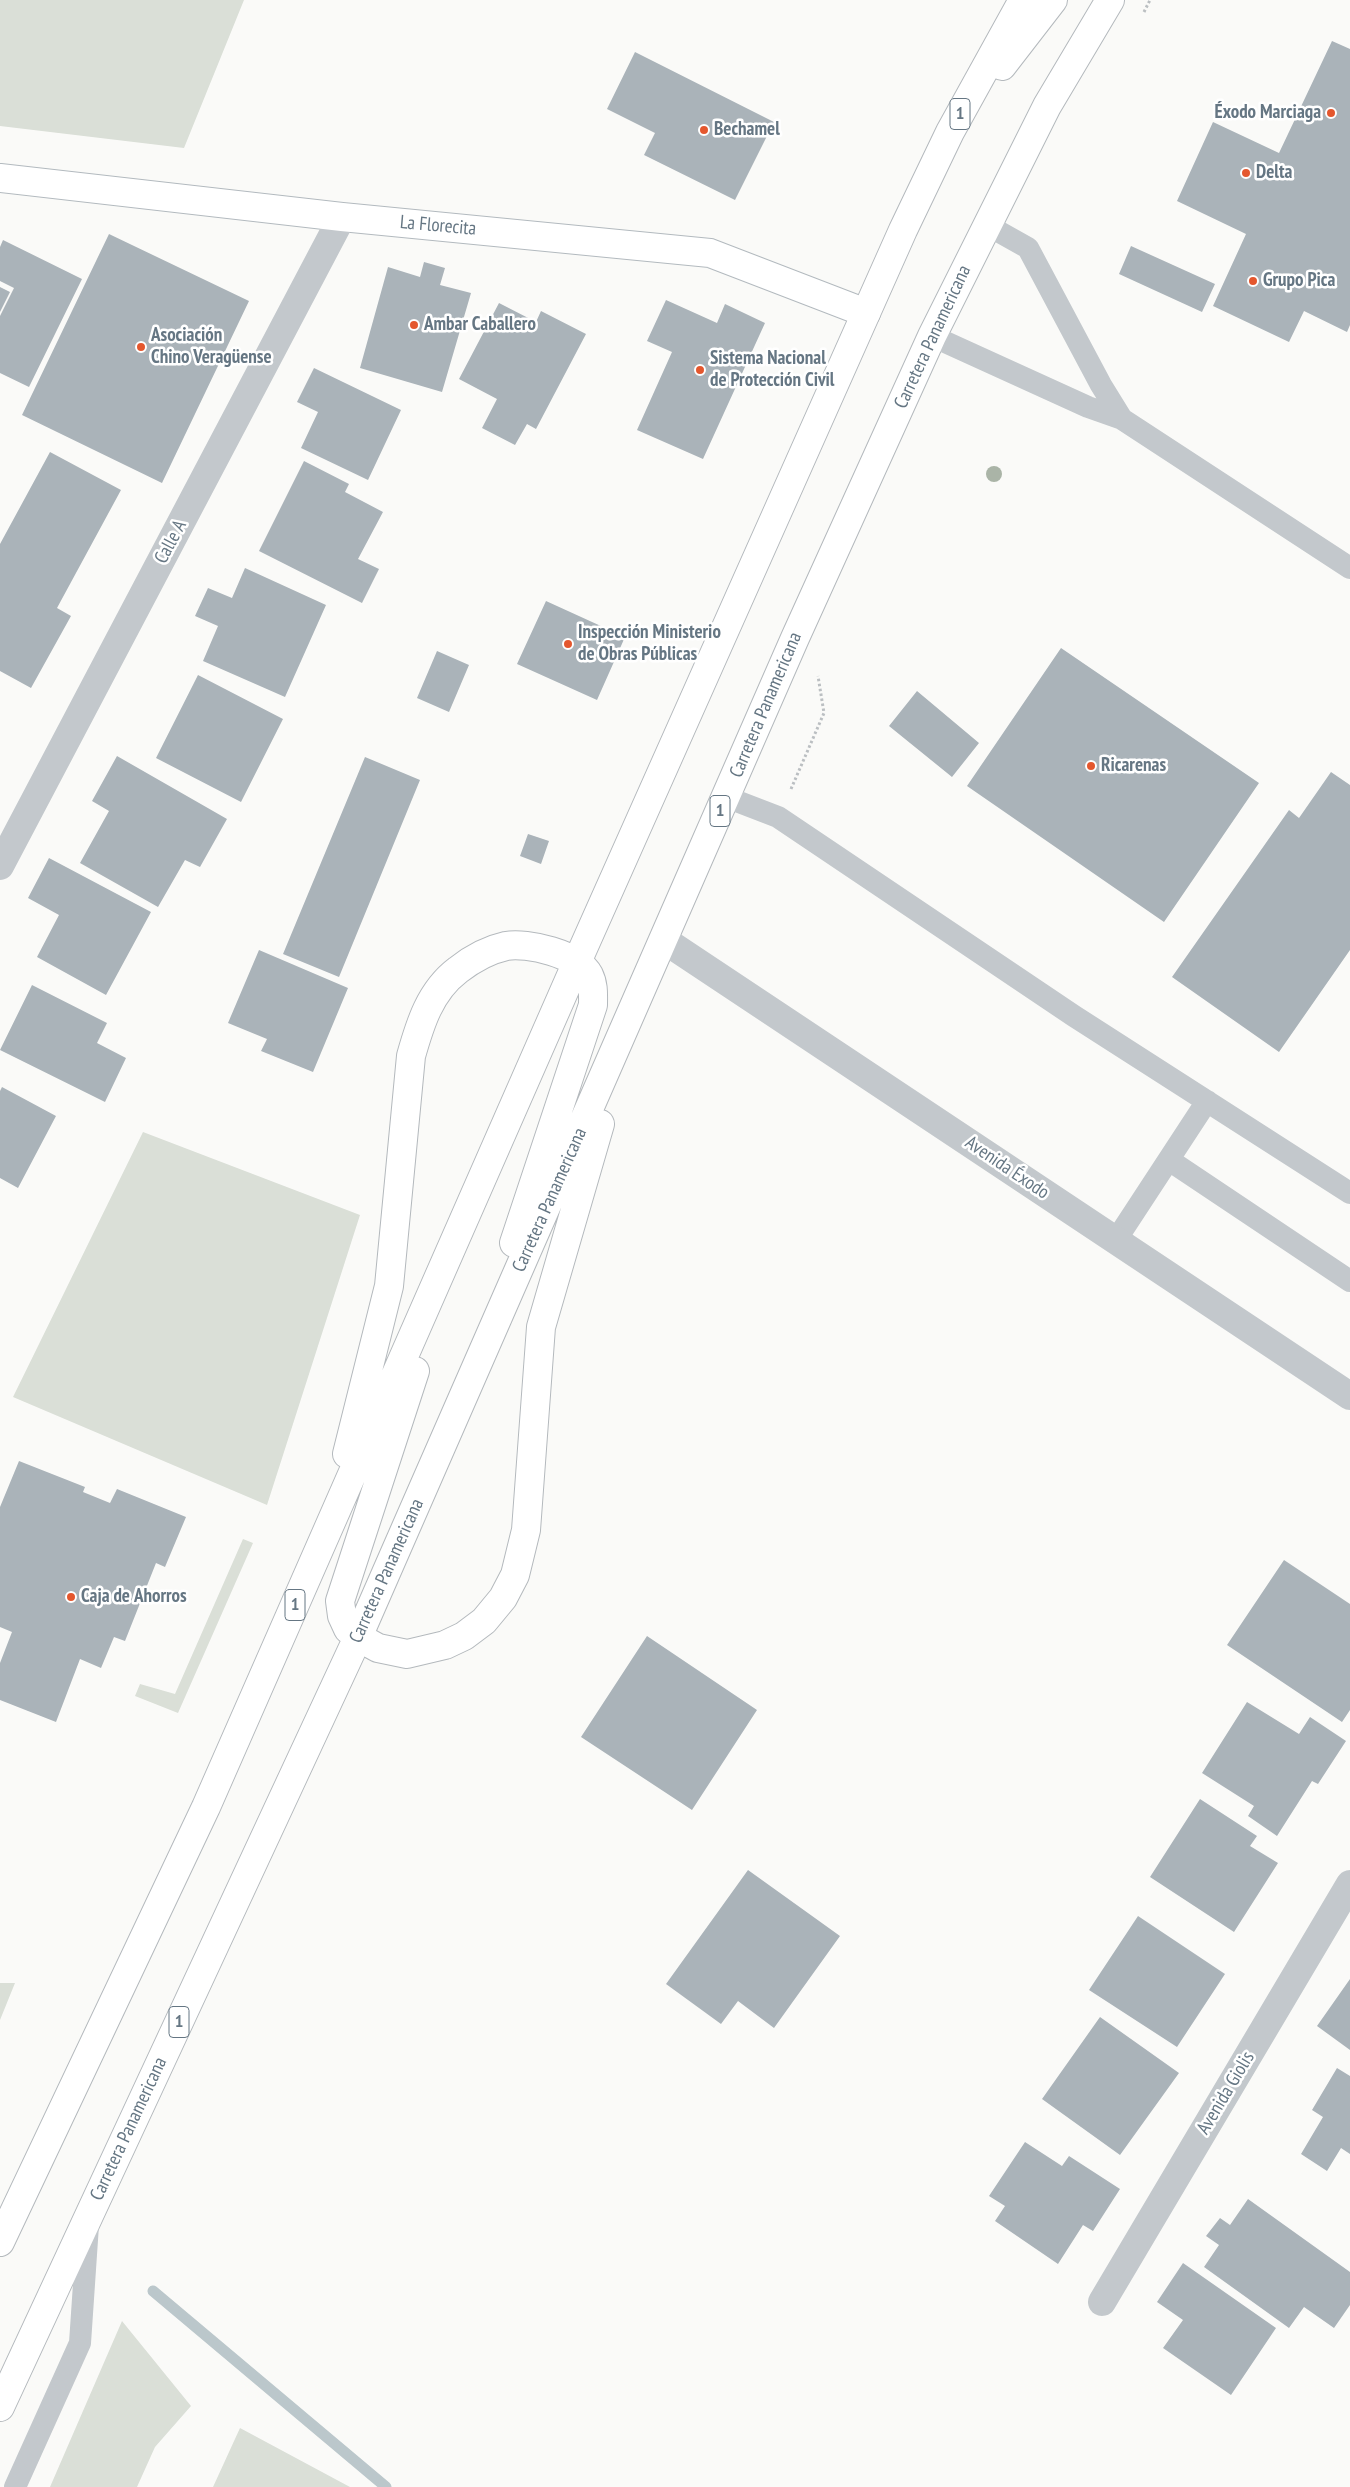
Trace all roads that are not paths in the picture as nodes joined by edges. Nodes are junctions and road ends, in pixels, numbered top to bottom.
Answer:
1 (1022, 0) edge
2 (1053, 0) edge
3 (1110, 0) edge
4 (950, 132) junction
5 (0, 178) edge
6 (342, 217) junction
7 (986, 225) junction
8 (866, 312) junction
9 (932, 336) junction
10 (1122, 419) junction
11 (1350, 568) edge
12 (726, 797) junction
13 (0, 866) edge
14 (664, 940) junction
15 (577, 962) junction
16 (628, 1024) junction
17 (1207, 1102) junction
18 (1169, 1160) junction
19 (1350, 1193) edge
20 (463, 1221) junction
21 (1116, 1240) junction
22 (1350, 1281) edge
23 (1350, 1396) edge
24 (461, 1402) junction
25 (328, 1528) junction
26 (358, 1637) junction
27 (1350, 1884) edge
28 (88, 2216) junction
29 (0, 2242) edge
30 (1102, 2302) dead end
31 (0, 2407) edge
32 (15, 2487) edge

1 - 4 main road, 1
2 - 4 main road
3 - 7 main road, Carretera Panamericana / 1
4 - 8 main road, 1
5 - 6 main road, La Florecita
6 - 8 main road, La Florecita
6 - 13 street, Calle A
7 - 9 main road, Carretera Panamericana / 1
7 - 10 lane
8 - 15 main road, 1
9 - 10 lane
9 - 12 main road, Carretera Panamericana / 1
10 - 11 lane
12 - 14 main road, Carretera Panamericana / 1
12 - 17 lane
14 - 16 main road, Carretera Panamericana / 1
14 - 21 street, Avenida Éxodo
15 - 20 main road, 1
15 - 24 main road
15 - 25 main road
16 - 24 main road, Carretera Panamericana / 1
16 - 26 main road
17 - 18 lane
17 - 19 lane
18 - 21 lane
18 - 22 lane
20 - 25 main road, 1
20 - 26 main road
21 - 23 street, Avenida Éxodo
24 - 26 main road, Carretera Panamericana / 1
25 - 29 main road, 1
26 - 28 main road, Carretera Panamericana / 1
27 - 30 street, Avenida Giolis
28 - 31 main road, Carretera Panamericana / 1
28 - 32 lane

